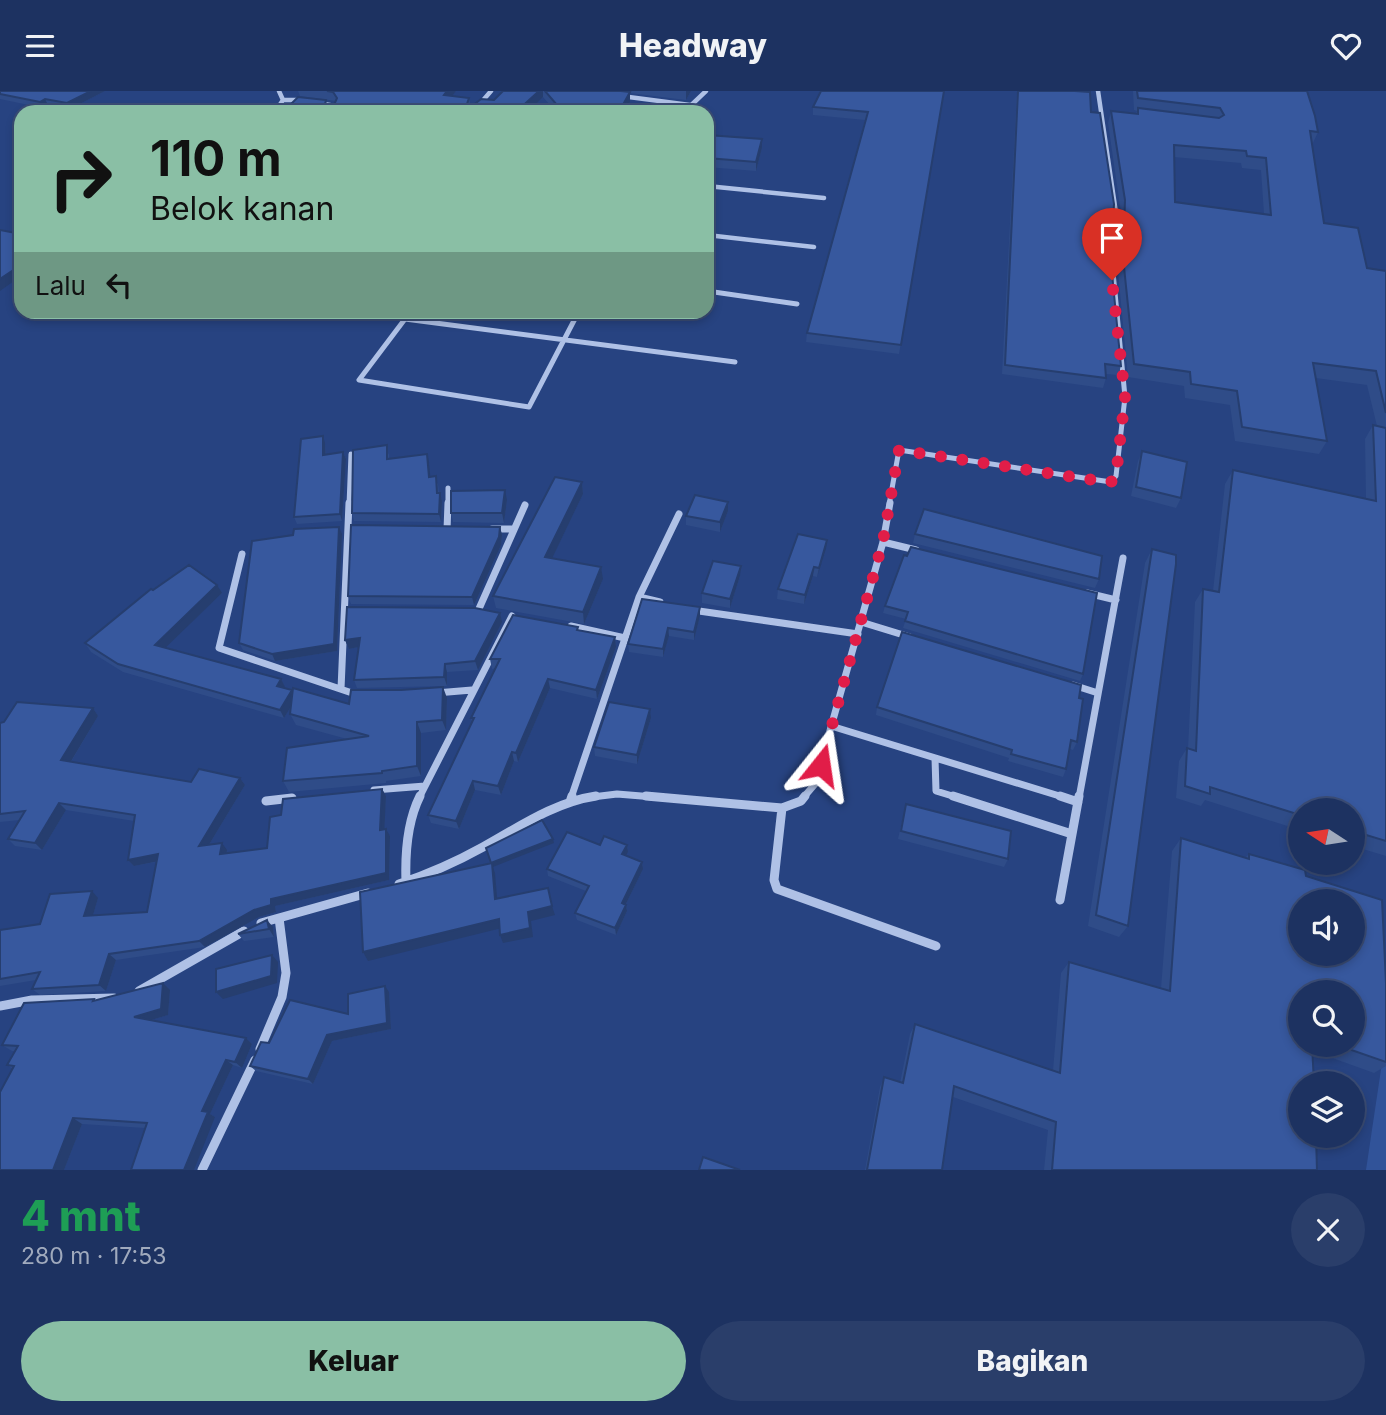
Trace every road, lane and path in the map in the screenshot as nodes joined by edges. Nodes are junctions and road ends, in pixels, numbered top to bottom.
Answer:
1 (279, 91) edge
2 (491, 91) edge
3 (706, 91) edge
4 (1097, 91) edge
5 (617, 95) edge
6 (283, 100) junction
7 (280, 105) edge
8 (332, 105) edge
9 (479, 105) edge
10 (690, 105) joint
11 (714, 187) edge
12 (824, 198) dead end
13 (714, 237) edge
14 (814, 247) dead end
15 (714, 292) edge
16 (797, 304) dead end
17 (405, 319) joint
18 (575, 319) edge
19 (565, 338) junction
20 (735, 362) dead end
21 (351, 454) edge
22 (448, 488) dead end
23 (525, 505) dead end
24 (679, 514) dead end
25 (349, 527) junction
26 (361, 527) edge
27 (336, 528) edge
28 (435, 529) edge
29 (486, 529) edge
30 (513, 529) junction
31 (447, 530) junction
32 (460, 530) edge
33 (883, 541) junction
34 (922, 551) edge
35 (242, 554) dead end
36 (1124, 558) dead end
37 (1077, 590) edge
38 (639, 597) junction
39 (1116, 600) junction
40 (673, 605) edge
41 (684, 608) edge
42 (345, 610) junction
43 (358, 610) edge
44 (464, 610) edge
45 (478, 611) junction
46 (489, 612) edge
47 (500, 614) edge
48 (512, 616) junction
49 (524, 618) edge
50 (861, 622) junction
51 (560, 624) edge
52 (858, 634) junction
53 (625, 638) junction
54 (914, 638) edge
55 (1059, 681) edge
56 (341, 689) junction
57 (472, 690) junction
58 (432, 693) edge
59 (1098, 693) junction
60 (367, 696) edge
61 (831, 726) junction
62 (935, 758) junction
63 (425, 786) junction
64 (359, 792) edge
65 (306, 797) edge
66 (266, 801) dead end
67 (570, 802) junction
68 (1078, 802) junction
69 (782, 808) junction
70 (1072, 834) junction
71 (406, 882) junction
72 (394, 886) edge
73 (381, 889) edge
74 (1060, 899) dead end
75 (279, 918) junction
76 (936, 946) dead end
77 (134, 994) edge
78 (124, 996) edge
79 (0, 1006) edge
80 (202, 1170) edge

1 - 6 street
2 - 9 street
3 - 10 street
4 - 33 street
5 - 10 street
6 - 7 street
6 - 8 street
11 - 12 street
13 - 14 street
15 - 16 street
17 - 19 street
17 - 19 street
18 - 19 street
19 - 20 street
21 - 25 street
22 - 31 street
23 - 30 street
24 - 38 street
25 - 26 street
25 - 27 street
25 - 42 street
28 - 31 street
29 - 30 street
30 - 45 street
31 - 32 street
33 - 34 street
33 - 50 street
35 - 56 street
36 - 39 street
37 - 39 street
38 - 40 street
38 - 53 street
39 - 59 street
41 - 52 street
42 - 43 street
42 - 56 street
44 - 45 street
45 - 46 street
47 - 48 street
48 - 49 street
48 - 57 street
50 - 52 street
50 - 54 street
51 - 53 street
52 - 61 street
53 - 67 street
55 - 59 street
56 - 60 street
57 - 58 street
57 - 63 street
59 - 68 street
61 - 62 street
61 - 69 street
62 - 68 street
62 - 70 street
63 - 64 street
63 - 71 street
65 - 66 street
67 - 69 street
67 - 71 street
68 - 70 street
69 - 76 street
70 - 74 street
71 - 72 street
73 - 75 street
75 - 77 street
75 - 80 street
78 - 79 street

